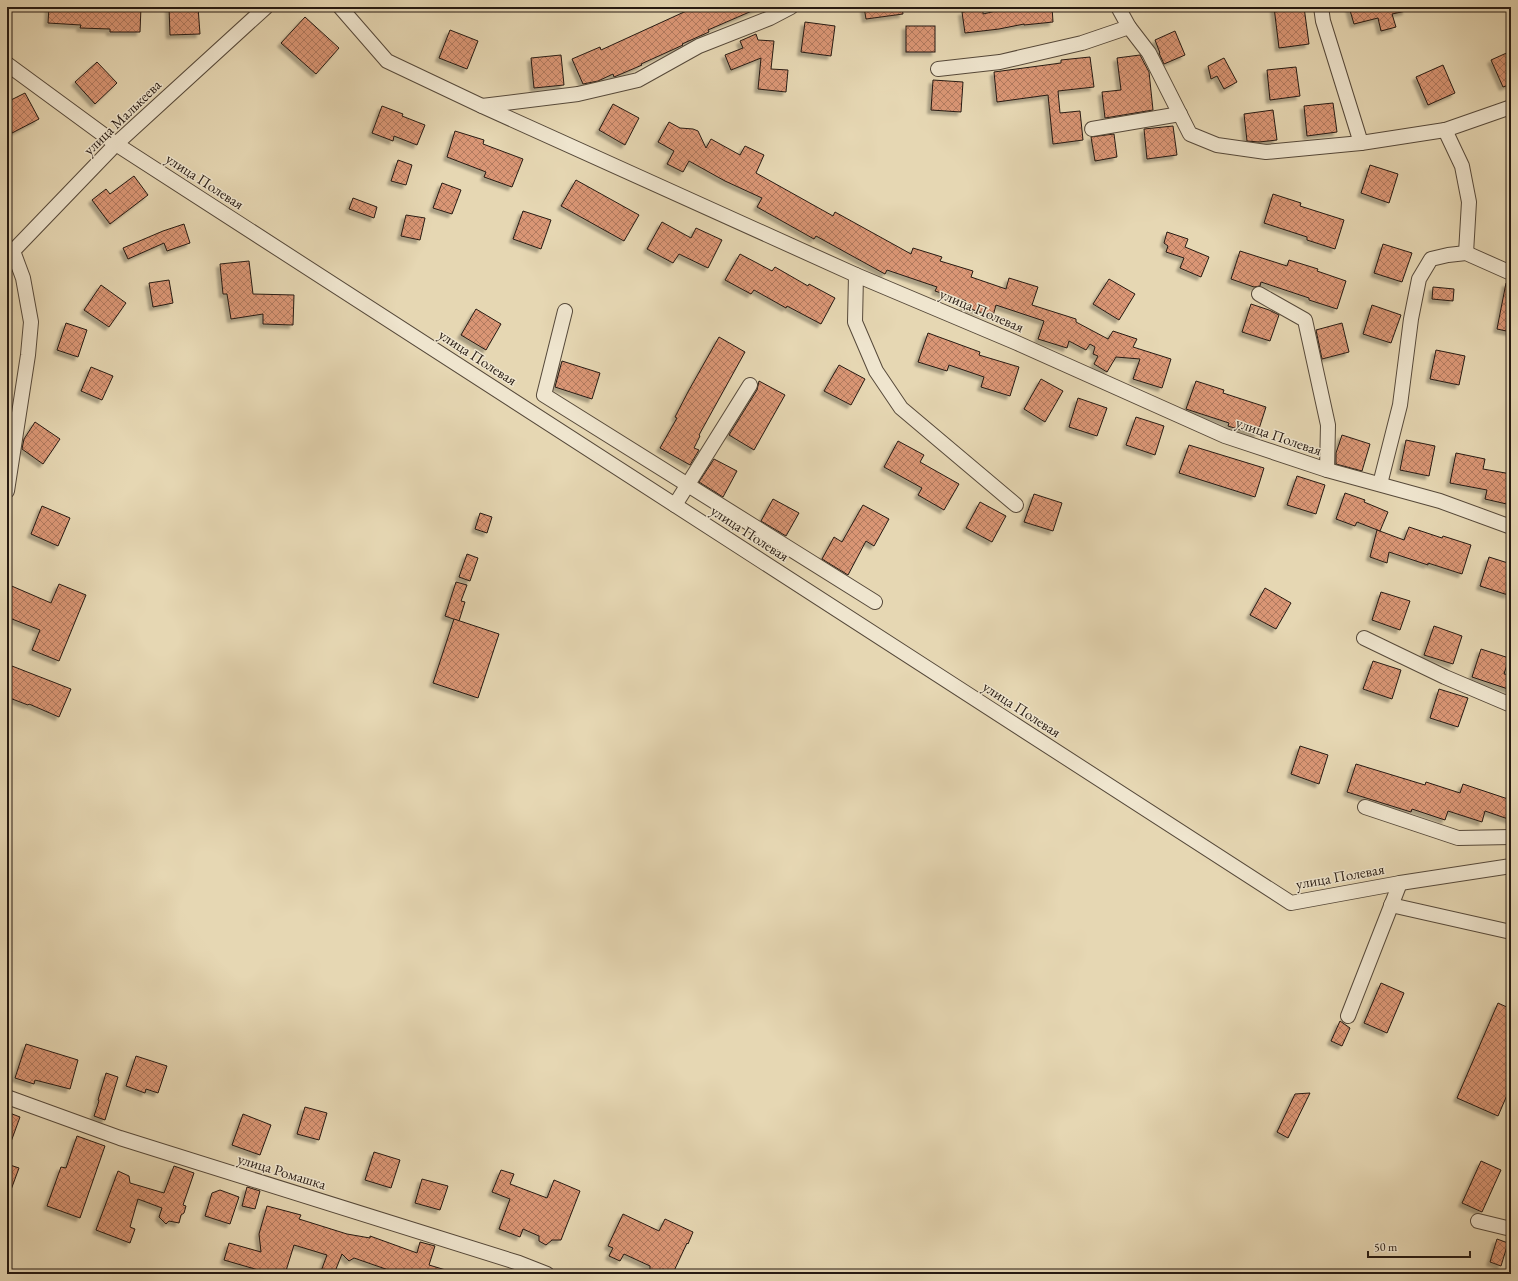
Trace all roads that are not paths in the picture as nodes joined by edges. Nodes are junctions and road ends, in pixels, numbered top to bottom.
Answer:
1 (266, 7) edge
2 (340, 7) edge
3 (791, 7) edge
4 (1118, 7) edge
5 (1321, 7) edge
6 (1129, 27) junction
7 (7, 64) edge
8 (938, 70) dead end
9 (482, 106) junction
10 (1511, 107) edge
11 (1180, 114) junction
12 (1092, 128) dead end
13 (1445, 130) junction
14 (1360, 143) junction
15 (116, 144) junction
16 (10, 253) edge
17 (1466, 253) junction
18 (1511, 273) edge
19 (856, 275) junction
20 (1259, 294) dead end
21 (565, 310) dead end
22 (750, 385) dead end
23 (1327, 470) junction
24 (1380, 484) junction
25 (687, 485) junction
26 (7, 491) edge
27 (675, 505) junction
28 (1016, 505) dead end
29 (1511, 527) edge
30 (875, 602) dead end
31 (1364, 638) dead end
32 (1511, 705) edge
33 (1364, 807) dead end
34 (1511, 837) edge
35 (1511, 866) edge
36 (1400, 883) junction
37 (1390, 905) junction
38 (1511, 932) edge
39 (1348, 1016) dead end
40 (7, 1097) edge
41 (1478, 1221) dead end
42 (1511, 1230) edge
43 (547, 1274) edge

1 - 15 street, улица Малькеева
2 - 9 street, улица Полевая
3 - 9 street
4 - 6 street
5 - 14 street
6 - 8 street
6 - 11 street
7 - 15 street, улица Полевая
9 - 19 street, улица Полевая
10 - 13 street
11 - 12 street
11 - 14 street
13 - 14 street
13 - 17 street
15 - 16 street, улица Малькеева
15 - 27 street, улица Полевая
16 - 26 street
17 - 18 street
17 - 24 street
19 - 23 street, улица Полевая
19 - 28 street
20 - 23 street
21 - 25 street
22 - 25 street
23 - 24 street, улица Полевая
24 - 29 street, улица Полевая
25 - 27 street
25 - 30 street
27 - 36 street, улица Полевая
31 - 32 street
33 - 34 street
35 - 36 street, улица Полевая
36 - 37 street
37 - 38 street
37 - 39 street
40 - 43 street, улица Ромашка
41 - 42 street

